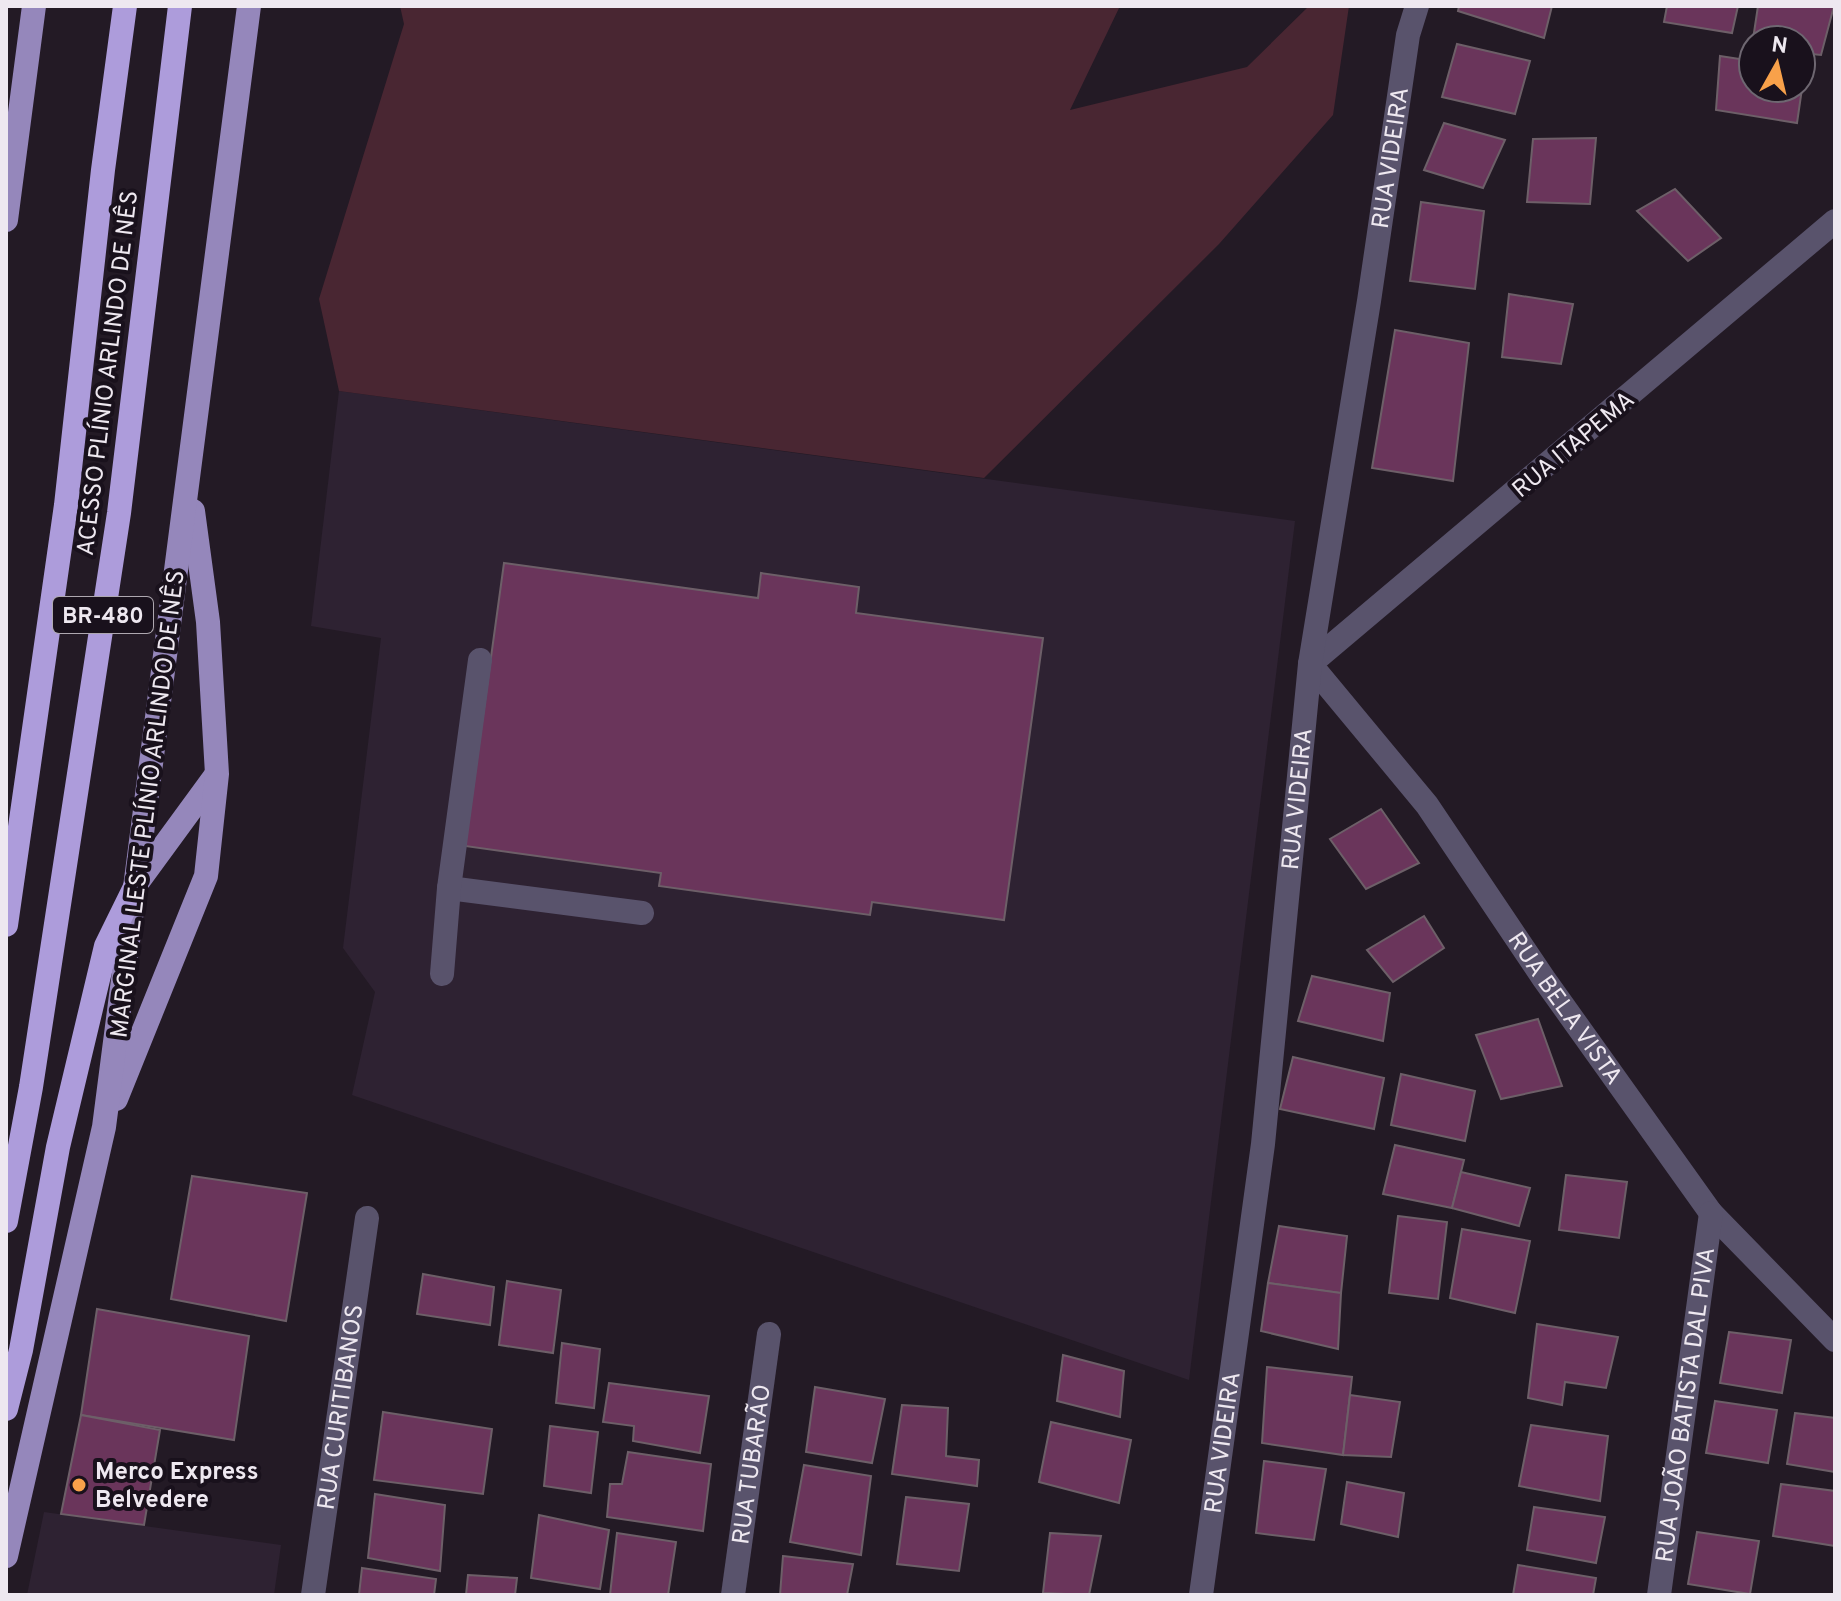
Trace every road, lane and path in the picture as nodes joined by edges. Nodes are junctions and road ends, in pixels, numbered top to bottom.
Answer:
1 (34, 6) edge
2 (125, 6) edge
3 (180, 6) edge
4 (249, 6) edge
5 (1417, 6) edge
6 (6, 220) edge
7 (1835, 221) edge
8 (189, 481) junction
9 (480, 660) dead end
10 (1310, 664) junction
11 (217, 774) junction
12 (137, 883) junction
13 (449, 888) junction
14 (642, 913) dead end
15 (6, 925) edge
16 (442, 974) dead end
17 (104, 1127) junction
18 (1711, 1213) junction
19 (367, 1218) dead end
20 (6, 1221) edge
21 (769, 1334) dead end
22 (1835, 1340) edge
23 (6, 1409) edge
24 (6, 1556) edge
25 (313, 1595) edge
26 (733, 1595) edge
27 (1201, 1595) edge
28 (1659, 1595) edge

1 - 6 main road
2 - 15 highway, ACESSO PLÍNIO ARLINDO DE NÊS / BR-480
3 - 20 highway, ACESSO PLÍNIO ARLINDO DE NÊS / BR-480
4 - 8 main road, MARGINAL LESTE PLÍNIO ARLINDO DE NÊS
5 - 10 street, RUA VIDEIRA
7 - 10 street, RUA ITAPEMA
8 - 11 main road, MARGINAL LESTE PLÍNIO ARLINDO DE NÊS
8 - 12 main road, MARGINAL LESTE PLÍNIO ARLINDO DE NÊS
9 - 13 street
10 - 18 street, RUA BELA VISTA
10 - 27 street, RUA VIDEIRA
11 - 12 main road
11 - 17 main road, MARGINAL LESTE PLÍNIO ARLINDO DE NÊS
12 - 17 main road, MARGINAL LESTE PLÍNIO ARLINDO DE NÊS
12 - 23 highway
13 - 14 street
13 - 16 street
17 - 24 main road, MARGINAL LESTE PLÍNIO ARLINDO DE NÊS
18 - 22 street, RUA BELA VISTA
18 - 28 street, RUA JOÃO BATISTA DAL PIVA
19 - 25 street, RUA CURITIBANOS
21 - 26 street, RUA TUBARÃO

